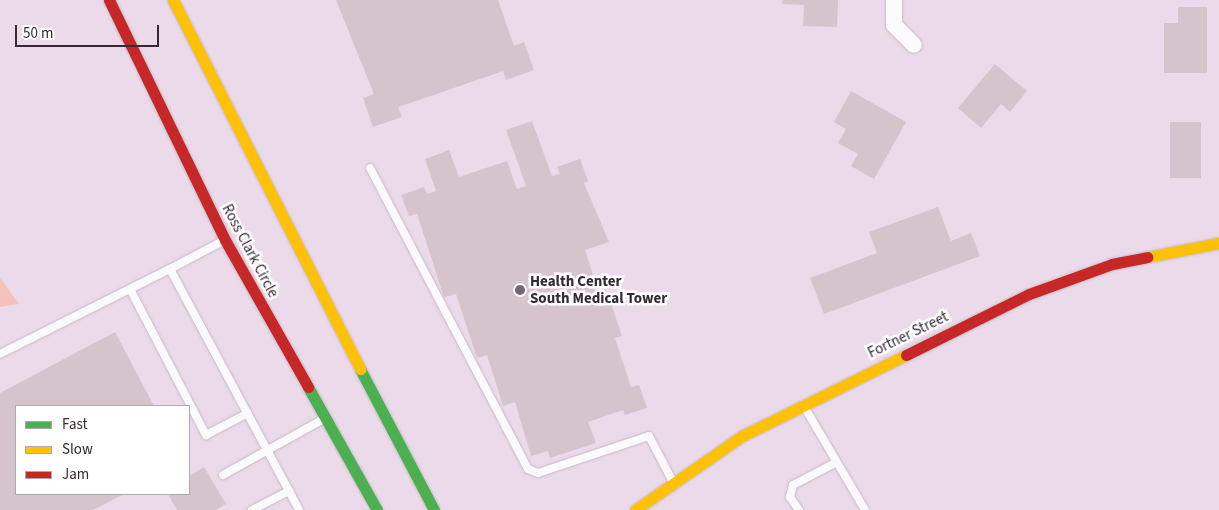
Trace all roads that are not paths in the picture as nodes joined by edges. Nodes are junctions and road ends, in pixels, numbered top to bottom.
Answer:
1 (109, 0) edge
2 (173, 0) edge
3 (894, 0) edge
4 (914, 45) dead end
5 (370, 168) dead end
6 (225, 240) junction
7 (1219, 243) edge
8 (170, 268) junction
9 (130, 289) junction
10 (0, 354) edge
11 (803, 404) junction
12 (248, 413) junction
13 (325, 418) junction
14 (268, 452) junction
15 (835, 463) junction
16 (223, 475) dead end
17 (673, 483) junction
18 (289, 491) junction
19 (432, 507) edge
20 (252, 510) edge
21 (299, 510) edge
22 (377, 510) edge
23 (441, 510) edge
24 (635, 510) edge
25 (799, 510) edge
26 (865, 510) edge

1 - 6 main road, Ross Clark Circle
2 - 19 main road
3 - 4 street
5 - 17 lane
6 - 8 lane
6 - 13 main road, Ross Clark Circle
7 - 11 main road, Fortner Street
8 - 9 lane
8 - 12 lane
9 - 10 lane
9 - 12 lane
11 - 15 lane
11 - 17 main road, Fortner Street
12 - 14 lane
13 - 14 lane
13 - 22 main road, Ross Clark Circle
14 - 16 lane
14 - 18 lane
15 - 25 lane
15 - 26 lane
17 - 24 main road, Fortner Street
18 - 20 lane
18 - 21 lane
19 - 23 main road

